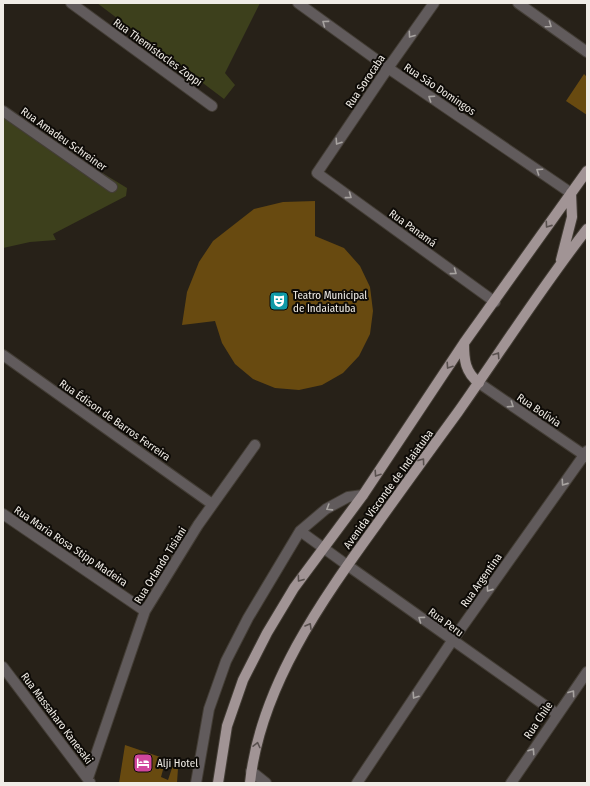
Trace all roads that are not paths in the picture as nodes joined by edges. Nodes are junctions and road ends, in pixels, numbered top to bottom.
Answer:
1 (71, 3) edge
2 (298, 3) edge
3 (434, 3) edge
4 (518, 3) edge
5 (587, 52) edge
6 (388, 68) junction
7 (212, 106) dead end
8 (3, 111) edge
9 (587, 171) edge
10 (317, 173) joint
11 (112, 187) dead end
12 (571, 193) junction
13 (587, 229) edge
14 (559, 265) junction
15 (495, 302) junction
16 (464, 343) junction
17 (3, 355) edge
18 (478, 383) junction
19 (255, 445) dead end
20 (586, 454) edge
21 (363, 495) junction
22 (212, 504) junction
23 (3, 514) edge
24 (300, 531) junction
25 (323, 547) junction
26 (347, 566) junction
27 (145, 611) junction
28 (452, 641) junction
29 (587, 672) edge
30 (5, 673) edge
31 (557, 714) junction
32 (251, 772) junction
33 (89, 780) edge
34 (196, 783) edge
35 (218, 783) edge
36 (250, 783) edge
37 (266, 783) edge
38 (357, 783) edge
39 (511, 783) edge

1 - 7 street, Rua Themístocles Zoppi
6 -> 2 street, Rua São Domingos
3 -> 6 street, Rua Sorocaba
4 -> 5 street
6 -> 10 street, Rua Sorocaba
12 -> 6 street, Rua São Domingos
8 - 11 street, Rua Amadeu Schreiner
9 - 12 main road, Avenida Visconde de Indaiatuba
10 -> 15 street, Rua Panamá
12 - 14 main road
12 -> 15 main road, Avenida Visconde de Indaiatuba
13 - 14 main road, Avenida Visconde de Indaiatuba
18 -> 14 main road, Avenida Visconde de Indaiatuba
15 - 16 main road, Avenida Visconde de Indaiatuba
16 - 18 main road
16 -> 21 main road, Avenida Visconde de Indaiatuba
17 - 22 street, Rua Édison de Barros Ferreira
18 -> 20 street, Rua Bolívia
26 -> 18 main road, Avenida Visconde de Indaiatuba
19 - 22 street, Rua Orlando Tisiani
20 -> 28 street, Rua Argentina
21 -> 24 street, Avenida Visconde de Indaiatuba
21 - 25 main road, Avenida Visconde de Indaiatuba
22 - 27 street, Rua Orlando Tisiani
23 - 27 street, Rua Maria Rosa Stipp Madeira
24 - 25 street, Rua Peru
24 - 34 street, Avenida Visconde de Indaiatuba
25 - 26 street, Rua Peru
25 -> 35 main road, Avenida Visconde de Indaiatuba
28 -> 26 street, Rua Peru
32 -> 26 main road, Avenida Visconde de Indaiatuba
27 - 33 street, Rua Orlando Tisiani
28 - 31 street, Rua Peru
28 -> 38 street, Rua Argentina
31 -> 29 street, Rua Chile
30 - 33 street, Rua Massaharo Kanesaki
39 -> 31 street, Rua Chile
32 - 36 main road, Avenida Visconde de Indaiatuba
32 - 37 street

